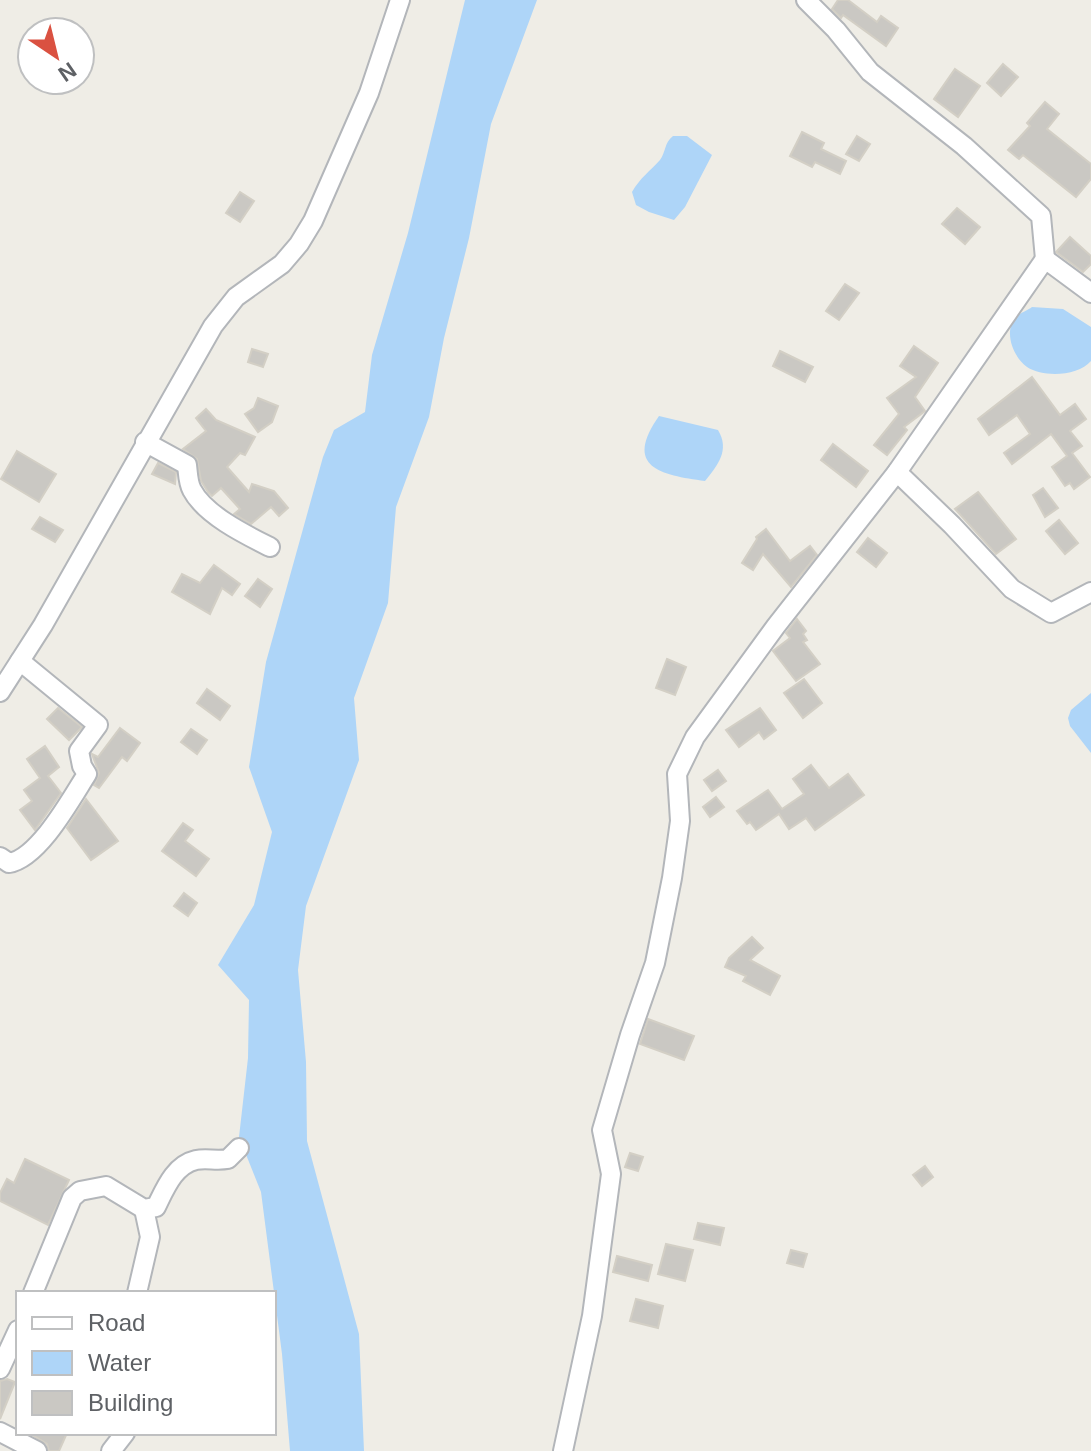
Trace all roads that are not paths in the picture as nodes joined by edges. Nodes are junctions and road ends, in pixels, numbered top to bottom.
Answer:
1 (400, 0) edge
2 (812, 2) edge
3 (1045, 259) junction
4 (1091, 293) edge
5 (145, 442) junction
6 (897, 472) junction
7 (270, 547) dead end
8 (1091, 592) edge
9 (20, 661) junction
10 (0, 692) edge
11 (0, 857) edge
12 (239, 1148) dead end
13 (144, 1209) junction
14 (34, 1291) edge
15 (137, 1291) edge
16 (16, 1334) edge
17 (0, 1369) edge
18 (0, 1432) edge
19 (123, 1435) edge
20 (37, 1451) edge
21 (111, 1451) edge
22 (563, 1451) edge

1 - 5 street
2 - 3 street
3 - 4 street
3 - 6 street
5 - 7 street
5 - 9 street
6 - 8 street
6 - 22 street
9 - 10 street
9 - 11 street
12 - 13 street
13 - 14 street
13 - 15 street
16 - 17 street
18 - 20 street
19 - 21 street

